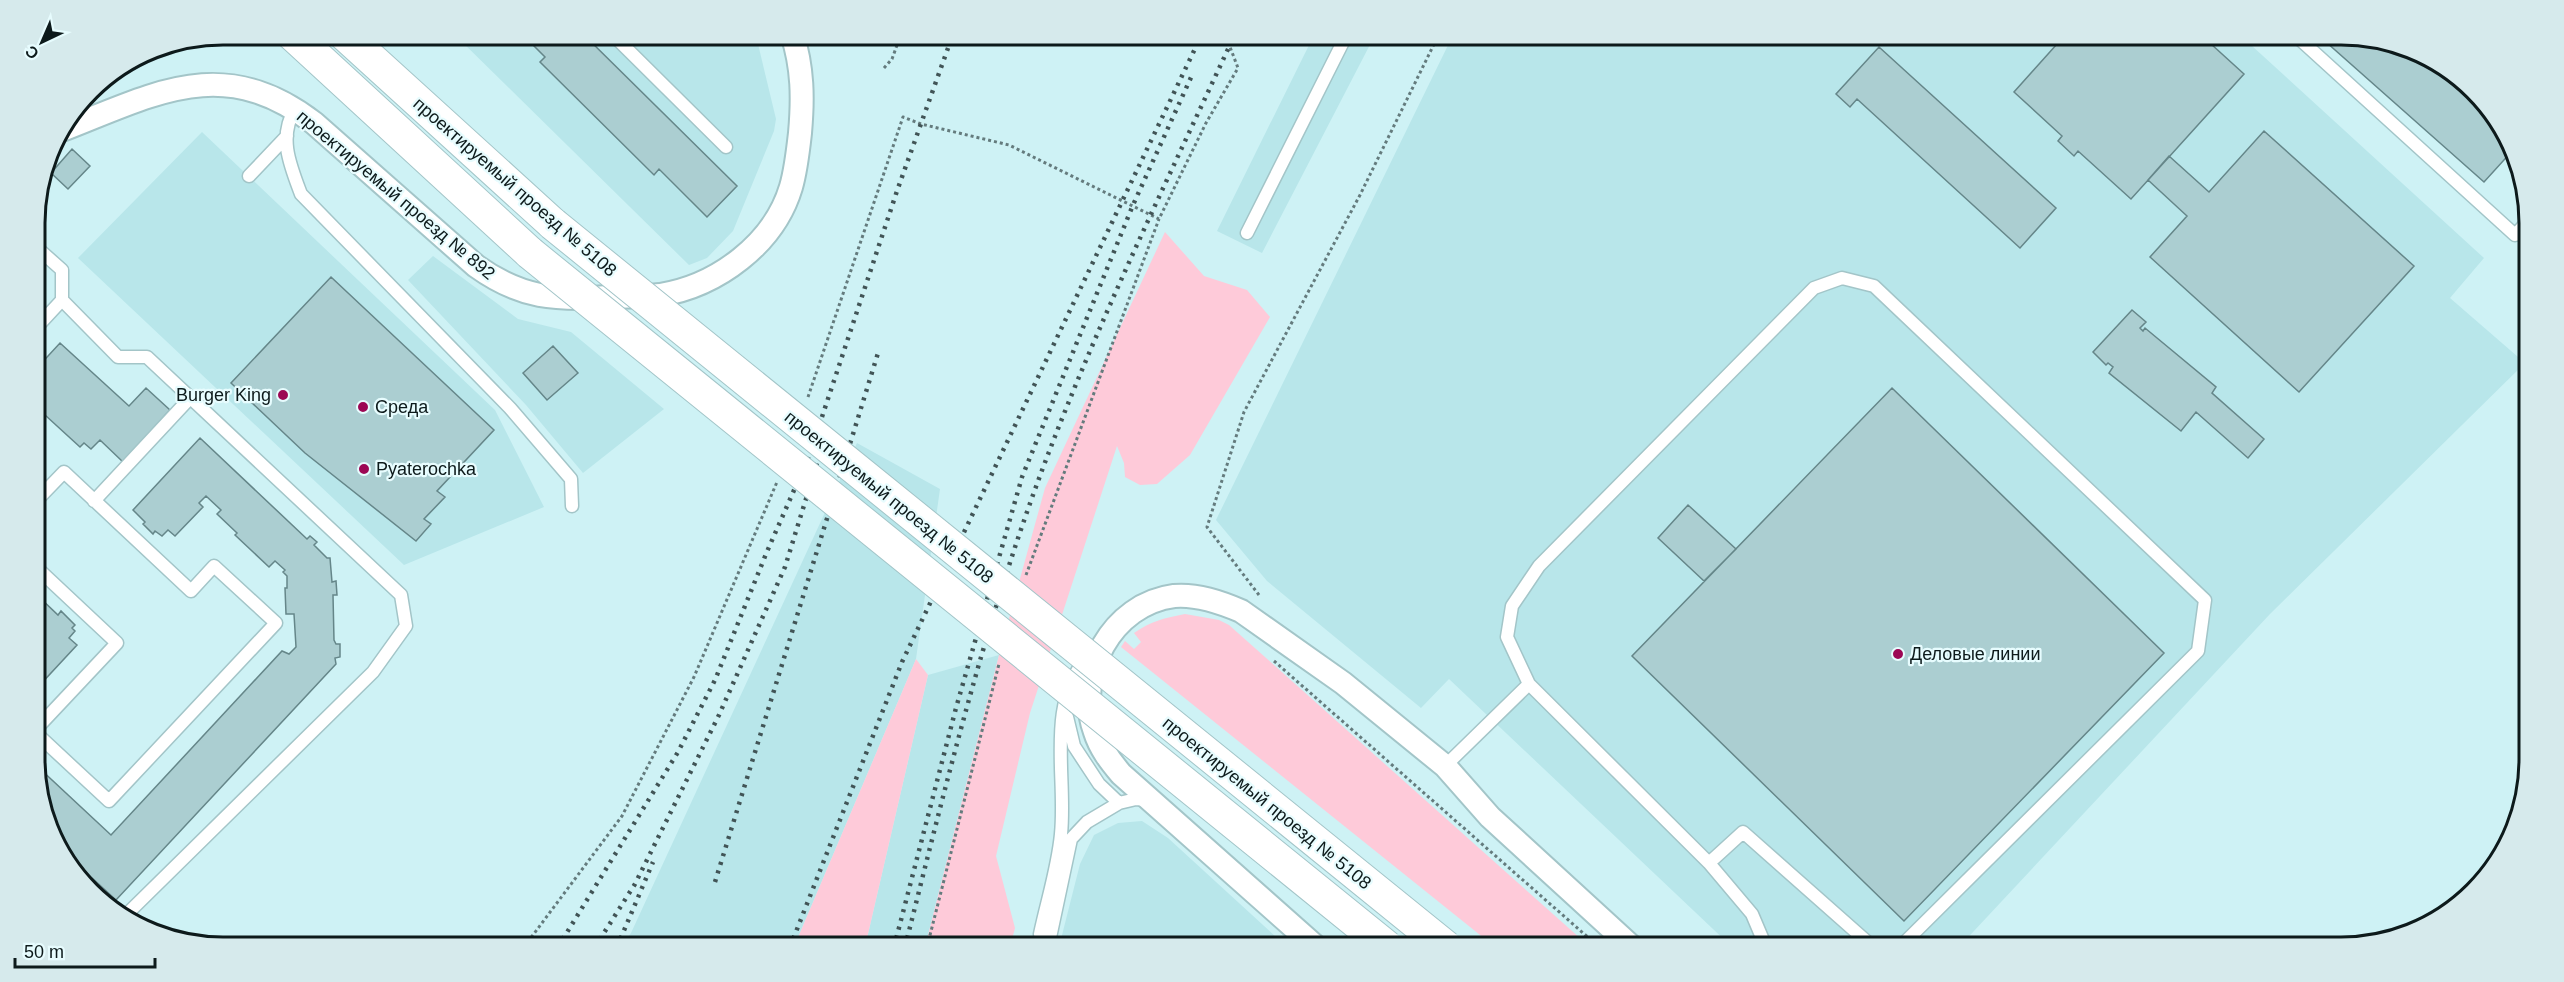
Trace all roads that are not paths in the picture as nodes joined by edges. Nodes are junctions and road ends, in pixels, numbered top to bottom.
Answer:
1 (304, 45) edge
2 (356, 45) edge
3 (623, 45) edge
4 (795, 45) edge
5 (1342, 45) edge
6 (2306, 45) edge
7 (295, 109) junction
8 (74, 125) edge
9 (287, 136) junction
10 (726, 147) dead end
11 (249, 176) dead end
12 (2519, 230) edge
13 (1247, 234) dead end
14 (45, 255) edge
15 (62, 300) junction
16 (45, 318) edge
17 (190, 398) junction
18 (45, 492) edge
19 (94, 501) junction
20 (572, 506) dead end
21 (45, 576) edge
22 (1110, 634) junction
23 (1529, 684) junction
24 (1063, 704) junction
25 (45, 720) edge
26 (45, 742) edge
27 (1444, 766) junction
28 (1149, 800) junction
29 (1119, 803) junction
30 (1709, 862) junction
31 (130, 911) edge
32 (1041, 937) edge
33 (1050, 937) edge
34 (1305, 937) edge
35 (1375, 937) edge
36 (1434, 937) edge
37 (1621, 937) edge
38 (1762, 937) edge
39 (1862, 937) edge
40 (1910, 937) edge

1 - 35 main road, проектируемый проезд № 5108, bridge
2 - 36 main road, проектируемый проезд № 5108, bridge
3 - 10 lane
4 - 7 street, проектируемый проезд № 892
5 - 13 lane
6 - 12 lane
7 - 8 street, проектируемый проезд № 892
7 - 9 lane
9 - 11 lane
9 - 20 lane
14 - 15 lane
15 - 16 lane
15 - 17 lane
17 - 19 lane
17 - 31 lane
18 - 19 lane
19 - 26 lane
21 - 25 lane
22 - 24 lane
22 - 27 street
22 - 28 street
23 - 27 lane
23 - 30 lane
23 - 40 lane
24 - 29 lane
24 - 32 lane
27 - 37 street
28 - 29 lane
28 - 34 street
29 - 33 lane
30 - 38 lane
30 - 39 lane

